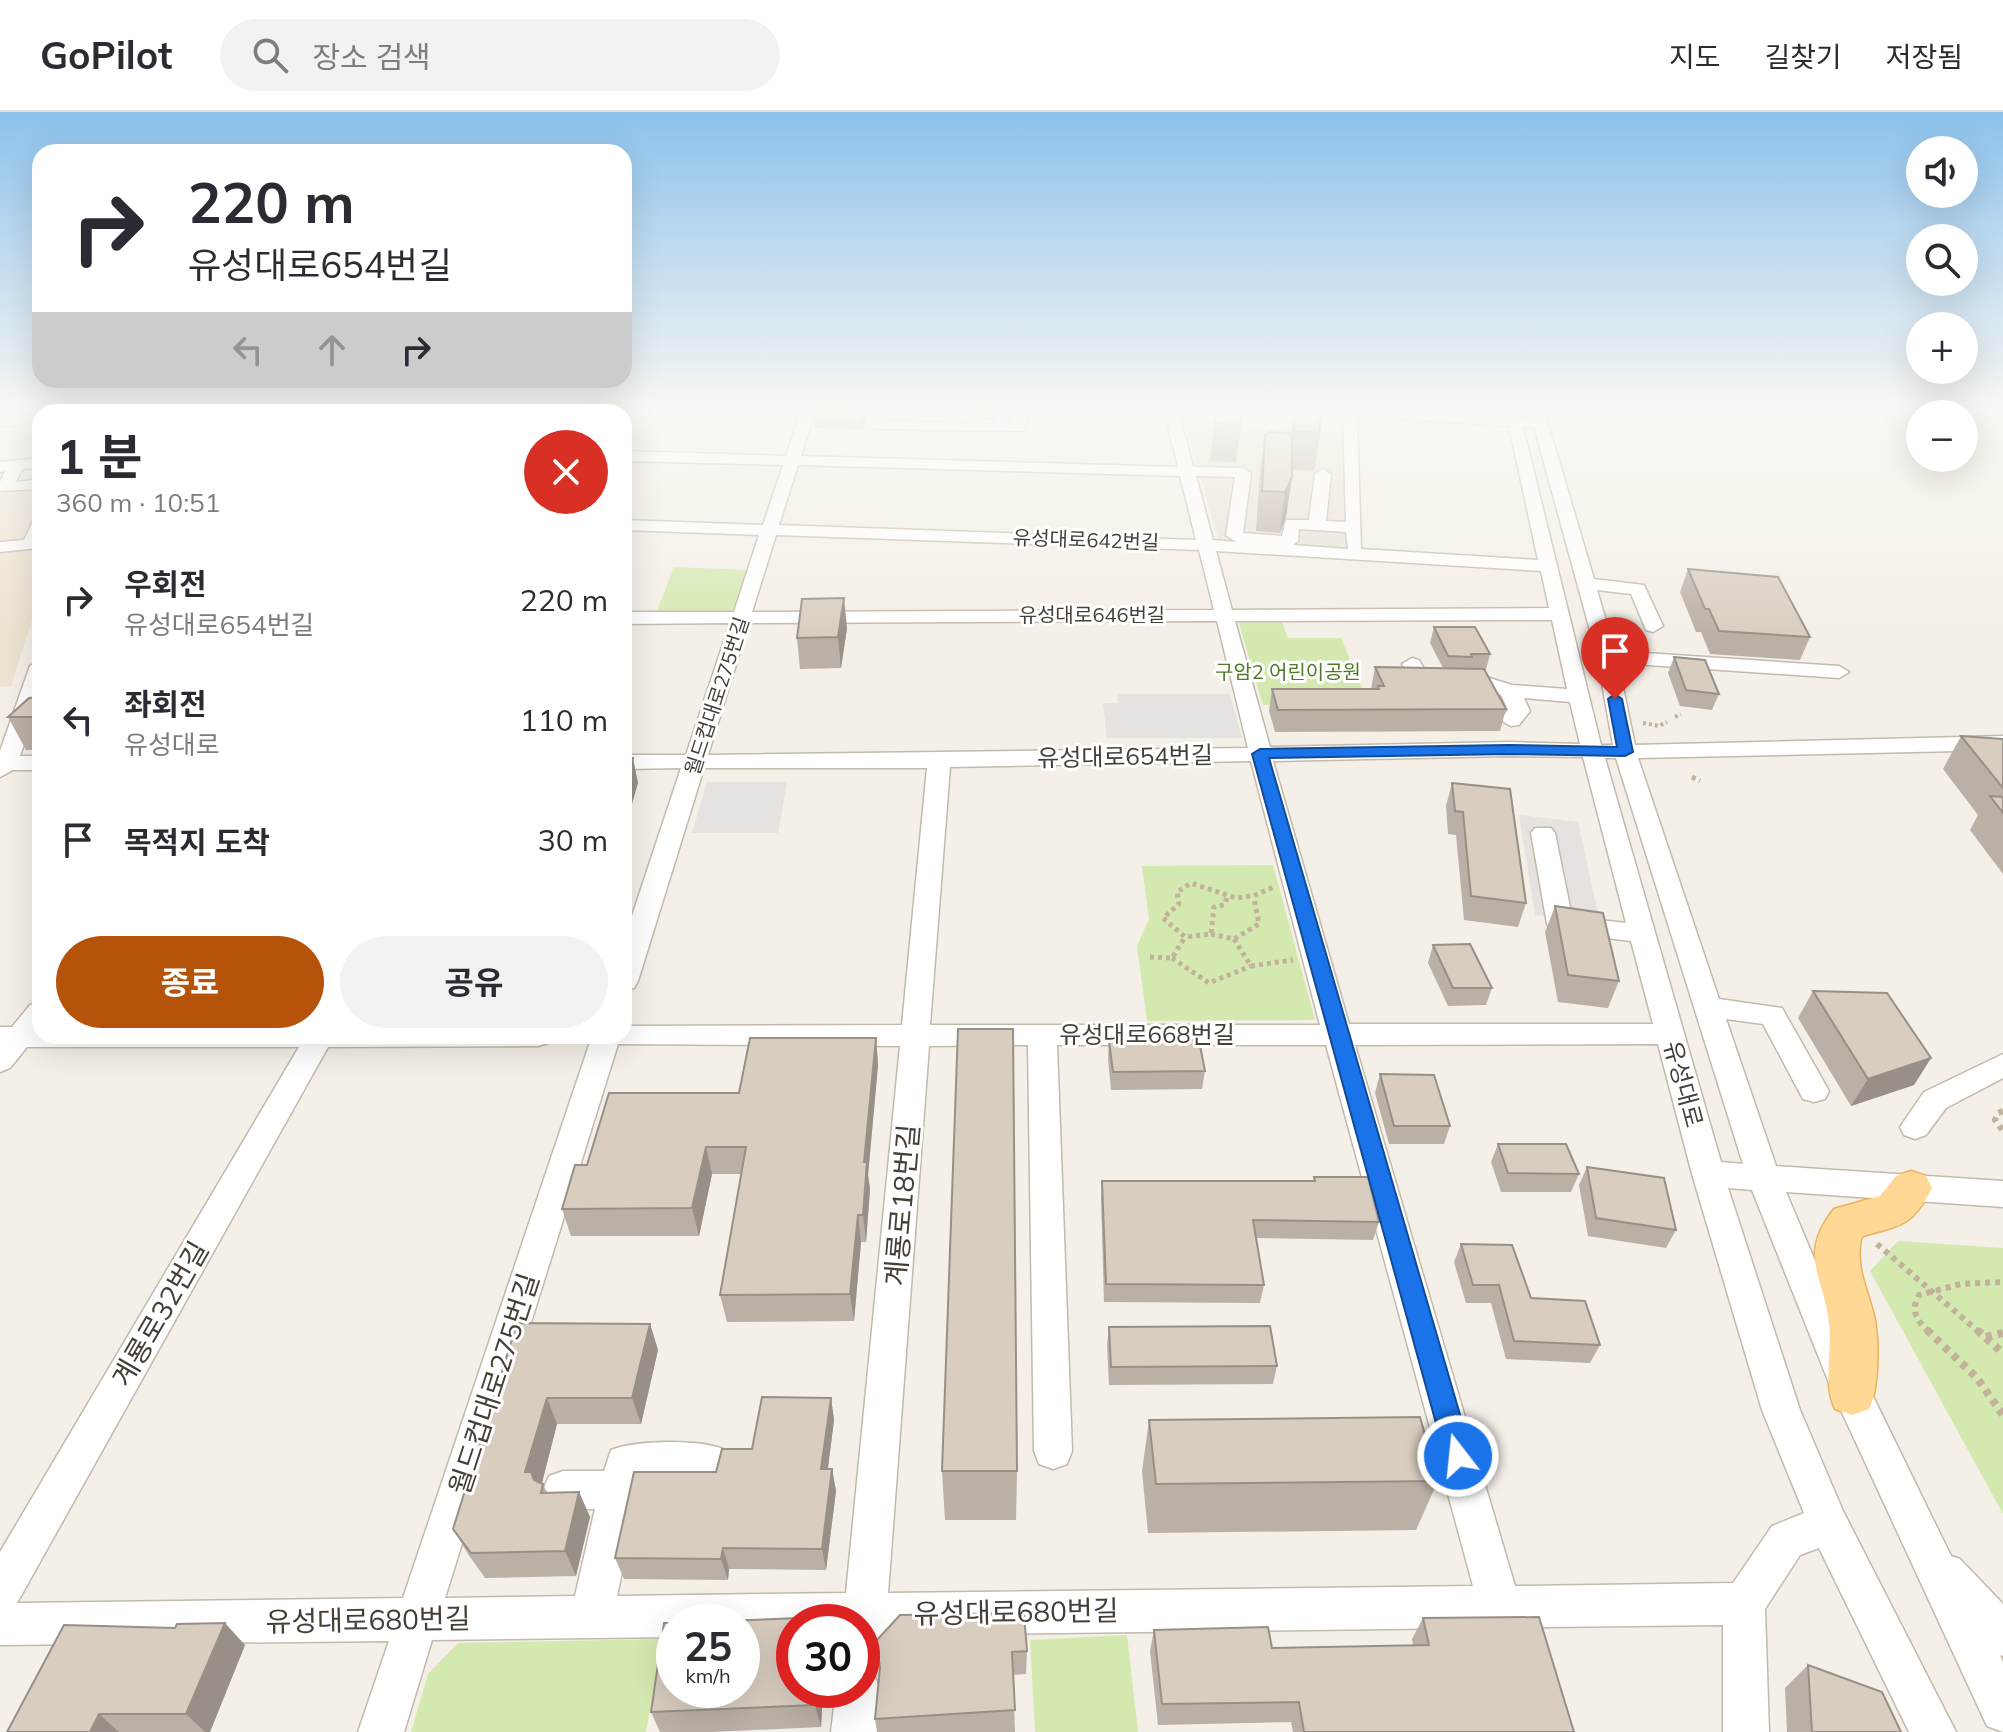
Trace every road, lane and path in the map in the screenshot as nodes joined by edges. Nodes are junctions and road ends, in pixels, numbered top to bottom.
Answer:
1 (5, 486) edge
2 (26, 486) edge
3 (782, 486) edge
4 (1192, 486) edge
5 (1246, 486) edge
6 (1322, 486) edge
7 (1353, 486) edge
8 (1530, 486) edge
9 (1559, 486) edge
10 (632, 525) edge
11 (1317, 526) junction
12 (1354, 528) junction
13 (768, 529) junction
14 (32, 542) edge
15 (1207, 545) junction
16 (0, 547) edge
17 (1356, 553) junction
18 (1548, 566) junction
19 (1587, 584) junction
20 (1224, 614) junction
21 (1560, 614) junction
22 (743, 617) junction
23 (632, 618) edge
24 (1653, 626) dead end
25 (1607, 656) junction
26 (1412, 664) edge
27 (1839, 672) dead end
28 (32, 687) edge
29 (1510, 691) junction
30 (1579, 696) junction
31 (1511, 720) dead end
32 (1638, 722) dead end
33 (1667, 722) dead end
34 (2003, 743) edge
35 (1592, 751) junction
36 (1625, 752) junction
37 (1260, 754) junction
38 (939, 761) junction
39 (632, 762) edge
40 (696, 762) junction
41 (32, 763) edge
42 (2, 765) edge
43 (1692, 777) dead end
44 (1700, 781) dead end
45 (1543, 833) dead end
46 (1293, 878) junction
47 (1227, 898) junction
48 (1254, 898) junction
49 (1211, 934) junction
50 (1643, 934) junction
51 (1185, 937) junction
52 (1234, 939) junction
53 (632, 957) edge
54 (1150, 957) dead end
55 (1317, 957) junction
56 (1172, 958) junction
57 (1251, 966) junction
58 (1708, 1007) junction
59 (32, 1019) edge
60 (1340, 1034) junction
61 (1670, 1034) junction
62 (918, 1035) junction
63 (1042, 1035) junction
64 (632, 1036) edge
65 (10, 1037) edge
66 (32, 1037) edge
67 (315, 1044) edge
68 (603, 1044) edge
69 (0, 1061) edge
70 (2003, 1065) edge
71 (1814, 1091) dead end
72 (2003, 1111) edge
73 (1915, 1127) dead end
74 (2003, 1131) edge
75 (1708, 1174) junction
76 (1777, 1180) junction
77 (1911, 1188) junction
78 (2003, 1194) edge
79 (1878, 1245) dead end
80 (2003, 1282) edge
81 (1931, 1290) junction
82 (2003, 1333) edge
83 (1985, 1337) junction
84 (2003, 1353) edge
85 (1852, 1393) junction
86 (2003, 1415) edge
87 (1053, 1451) dead end
88 (709, 1462) dead end
89 (563, 1490) edge
90 (619, 1490) junction
91 (1829, 1525) junction
92 (1929, 1558) junction
93 (0, 1592) edge
94 (866, 1604) edge
95 (1744, 1604) junction
96 (1500, 1607) junction
97 (591, 1617) junction
98 (418, 1619) junction
99 (0, 1624) edge
100 (776, 1626) edge
101 (880, 1630) edge
102 (2003, 1635) edge
103 (856, 1708) edge
104 (2003, 1710) edge
105 (381, 1732) edge
106 (854, 1732) edge
107 (1746, 1732) edge
108 (1933, 1732) edge

1 - 2 street
3 - 13 street, 월드컵대로275번길
4 - 15 street
5 - 11 street
6 - 11 street
7 - 12 street
8 - 18 street, 유성대로
9 - 19 street, 유성대로
10 - 13 street, 유성대로642번길
11 - 12 street
12 - 17 street
13 - 15 street, 유성대로642번길
13 - 22 street, 월드컵대로275번길
14 - 16 street
15 - 17 street, 유성대로642번길
15 - 20 street
17 - 18 street, 유성대로642번길
18 - 21 street, 유성대로
19 - 24 street
19 - 25 street, 유성대로
20 - 21 street, 유성대로646번길
20 - 22 street, 유성대로646번길
20 - 37 street
21 - 30 street, 유성대로
22 - 23 street, 유성대로646번길
22 - 40 street, 월드컵대로275번길
25 - 27 street
25 - 36 street, 유성대로
26 - 29 street
28 - 42 street
29 - 30 street
29 - 31 street
30 - 35 street, 유성대로
32 - 33 path
34 - 36 street, 유성대로654번길
35 - 36 street, 유성대로654번길
35 - 37 street, 유성대로654번길
35 - 50 street, 유성대로
36 - 58 street, 유성대로
37 - 38 street, 유성대로654번길
37 - 46 street
38 - 40 street, 유성대로654번길
38 - 62 street, 계룡로18번길
39 - 40 street, 유성대로654번길
40 - 53 street, 월드컵대로275번길
41 - 42 street
43 - 44 path
45 - 50 street
46 - 48 path
46 - 55 street
47 - 48 path
47 - 49 path
47 - 51 path
48 - 52 path
49 - 51 path
49 - 52 path
50 - 61 street, 유성대로
51 - 56 path
52 - 57 path
54 - 56 path
55 - 57 path
55 - 60 street
56 - 57 path
58 - 71 street
58 - 76 street, 유성대로
59 - 65 street
60 - 61 street, 유성대로668번길
60 - 63 street, 유성대로668번길
60 - 96 street
61 - 75 street, 유성대로
62 - 63 street, 유성대로668번길
62 - 64 street, 유성대로668번길
62 - 94 street, 계룡로18번길
63 - 87 street
65 - 66 street
65 - 69 street
67 - 93 street, 계룡로32번길
68 - 98 street, 월드컵대로275번길
70 - 73 street
72 - 74 path
75 - 76 street
75 - 91 street, 유성대로
76 - 77 street
76 - 85 street, 유성대로
77 - 78 street
77 - 85 main road
79 - 81 path
80 - 81 path
81 - 83 path
81 - 86 path
82 - 83 path
83 - 84 path
85 - 92 street, 유성대로
88 - 90 street
89 - 90 street
90 - 97 street
91 - 95 street
91 - 108 street, 유성대로
92 - 102 street
92 - 104 street, 유성대로
95 - 96 street, 유성대로680번길
95 - 107 street
96 - 101 street, 유성대로680번길
97 - 98 street, 유성대로680번길
97 - 100 street, 유성대로680번길
98 - 99 street, 유성대로680번길
98 - 105 street, 월드컵대로275번길
103 - 106 street

